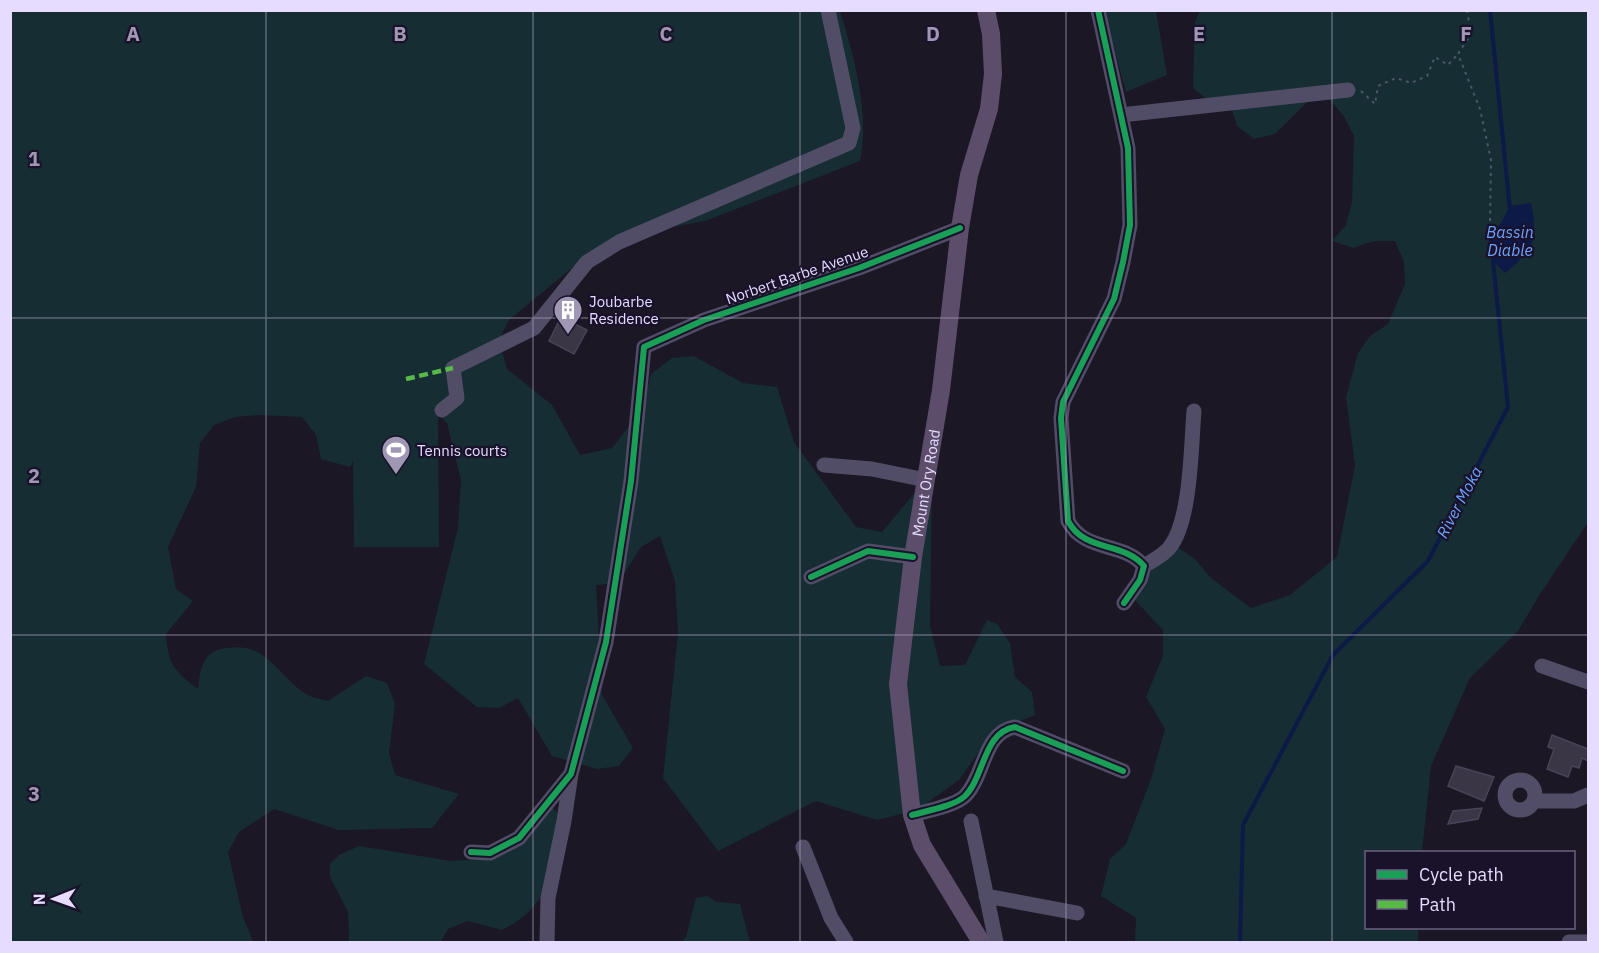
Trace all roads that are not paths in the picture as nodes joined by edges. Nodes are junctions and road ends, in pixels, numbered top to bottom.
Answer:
1 (828, 10) edge
2 (986, 10) edge
3 (1098, 10) edge
4 (1348, 90) road end
5 (1121, 115) junction
6 (960, 228) junction
7 (442, 410) dead end
8 (1194, 411) dead end
9 (824, 465) dead end
10 (926, 480) junction
11 (913, 557) junction
12 (1144, 566) junction
13 (811, 577) dead end
14 (1124, 603) dead end
15 (1542, 666) dead end
16 (1588, 682) edge
17 (1123, 771) dead end
18 (571, 774) junction
19 (1588, 795) edge
20 (1534, 801) dead end
21 (912, 815) junction
22 (971, 821) dead end
23 (803, 847) dead end
24 (471, 852) dead end
25 (986, 896) junction
26 (1077, 913) dead end
27 (548, 942) edge
28 (846, 942) edge
29 (981, 942) edge
30 (996, 942) edge
31 (1569, 942) edge
32 (1587, 942) edge

1 - 7 street
2 - 6 main road, Mount Ory Road
3 - 5 street
4 - 5 street
5 - 12 street
6 - 10 main road, Mount Ory Road
6 - 18 street, Norbert Barbe Avenue
8 - 12 street
9 - 10 street
10 - 11 main road, Mount Ory Road
11 - 13 street
11 - 21 main road, Mount Ory Road
12 - 14 street
15 - 16 street
17 - 21 street
18 - 24 street
18 - 27 street
19 - 20 street
21 - 29 main road, Mount Ory Road
22 - 25 street
23 - 28 street
25 - 26 street
25 - 30 street
31 - 32 street

